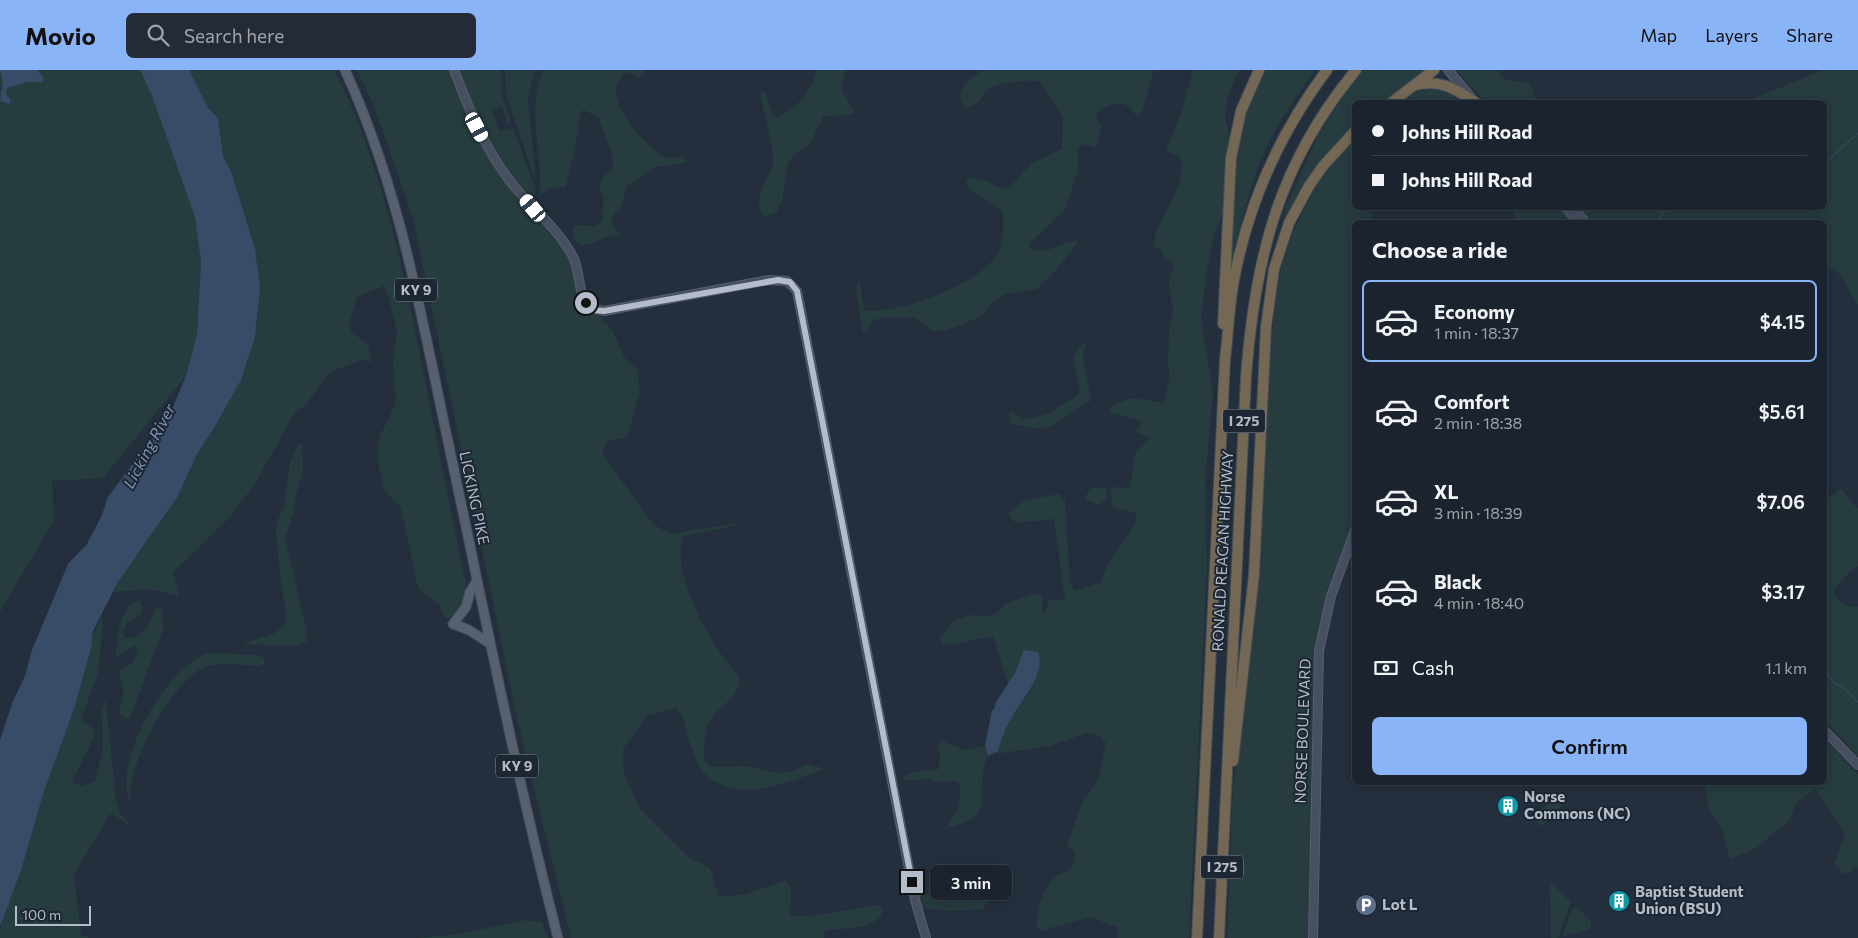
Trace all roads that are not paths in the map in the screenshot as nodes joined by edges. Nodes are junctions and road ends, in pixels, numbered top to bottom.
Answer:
1 (345, 70) edge
2 (454, 70) edge
3 (1259, 70) edge
4 (1327, 70) edge
5 (1356, 70) edge
6 (1434, 70) edge
7 (1448, 70) edge
8 (1416, 85) junction
9 (1395, 100) edge
10 (1473, 100) edge
11 (1474, 100) edge
12 (1352, 134) edge
13 (1568, 210) edge
14 (1575, 210) edge
15 (1576, 220) edge
16 (1583, 220) edge
17 (1225, 360) junction
18 (1352, 539) edge
19 (476, 582) junction
20 (489, 642) junction
21 (1827, 733) edge
22 (1858, 765) edge
23 (1225, 796) junction
24 (558, 938) edge
25 (926, 938) edge
26 (1197, 938) edge
27 (1219, 938) edge
28 (1312, 938) edge

1 - 19 main road, LICKING PIKE / KY 9
2 - 25 main road
3 - 17 highway
4 - 17 highway, RONALD REAGAN HIGHWAY / I 275
5 - 23 highway, RONALD REAGAN HIGHWAY / I 275
6 - 8 highway
7 - 11 main road
8 - 9 highway
8 - 10 highway
12 - 23 highway
13 - 15 main road
14 - 16 main road
17 - 26 highway, RONALD REAGAN HIGHWAY / I 275
18 - 28 main road, NORSE BOULEVARD
19 - 20 main road, LICKING PIKE / KY 9
19 - 20 main road
20 - 24 main road, LICKING PIKE / KY 9
21 - 22 main road
23 - 27 highway, RONALD REAGAN HIGHWAY / I 275

